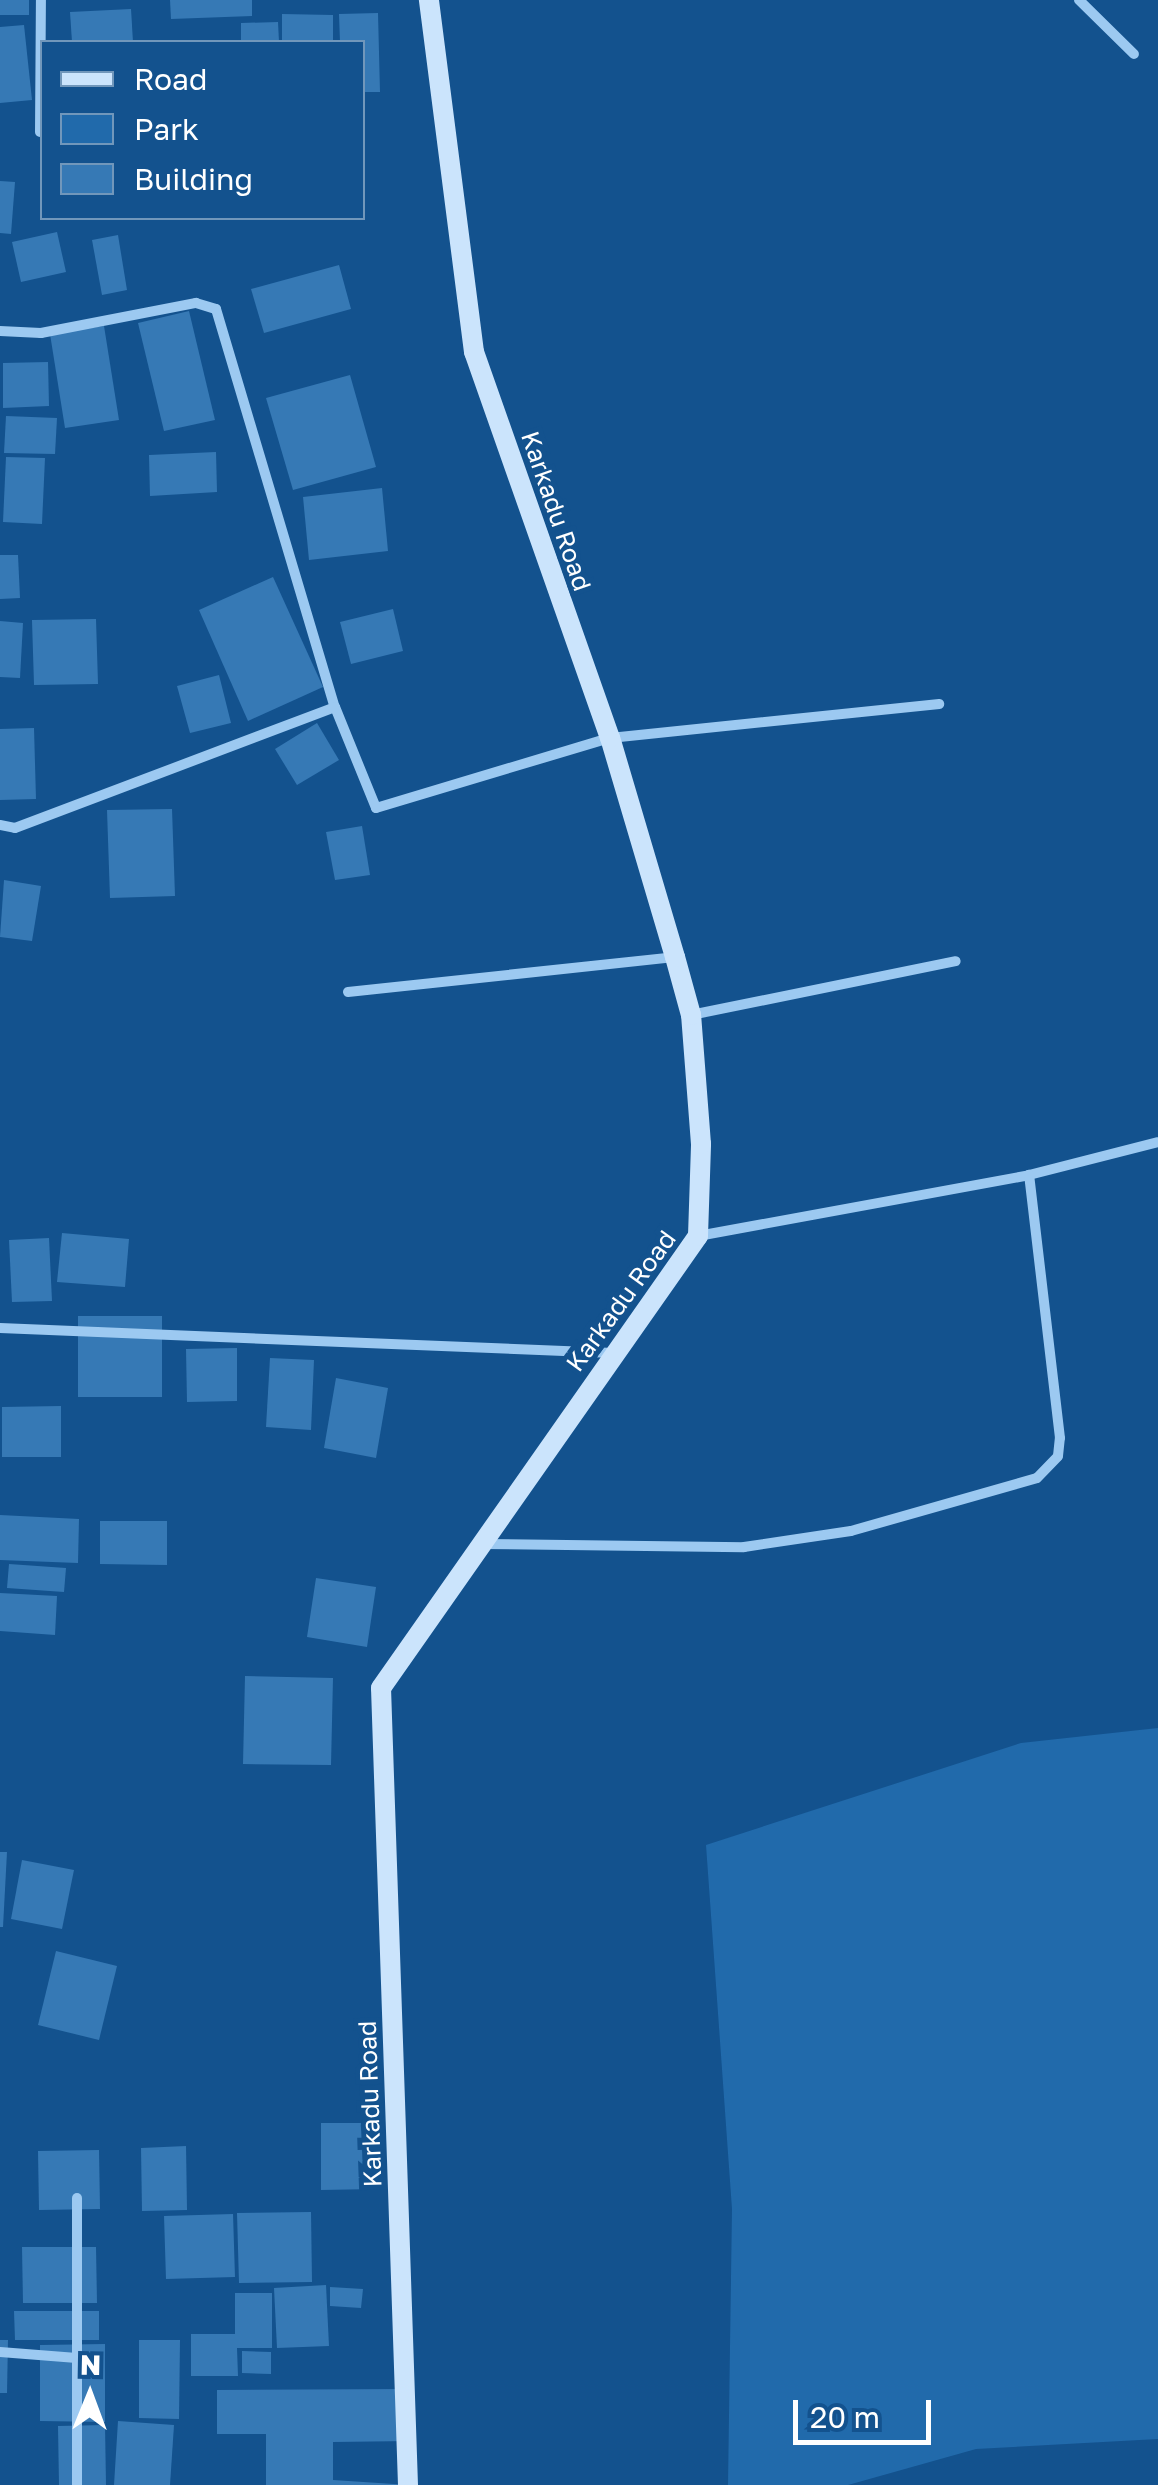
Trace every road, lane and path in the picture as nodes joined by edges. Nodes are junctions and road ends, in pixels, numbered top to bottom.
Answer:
1 (40, 0) edge
2 (429, 0) edge
3 (1079, 0) edge
4 (1134, 54) dead end
5 (40, 132) edge
6 (0, 331) edge
7 (939, 704) dead end
8 (336, 707) junction
9 (610, 738) junction
10 (0, 825) edge
11 (675, 957) junction
12 (956, 961) dead end
13 (348, 992) dead end
14 (691, 1016) junction
15 (1158, 1142) edge
16 (1029, 1175) junction
17 (698, 1236) junction
18 (0, 1328) edge
19 (612, 1353) junction
20 (480, 1544) junction
21 (77, 2198) dead end
22 (0, 2352) edge
23 (77, 2358) junction
24 (76, 2485) edge
25 (408, 2485) edge

1 - 5 street
2 - 9 street, Karkadu Road
3 - 4 street
6 - 8 street
7 - 9 street
8 - 9 street
8 - 10 street
9 - 11 street, Karkadu Road
11 - 13 street
11 - 14 street, Karkadu Road
12 - 14 street
14 - 17 street, Karkadu Road
15 - 16 street
16 - 17 street
16 - 20 street
17 - 19 street, Karkadu Road
18 - 19 street
19 - 20 street, Karkadu Road
20 - 25 street, Karkadu Road
21 - 23 street
22 - 23 street
23 - 24 street

